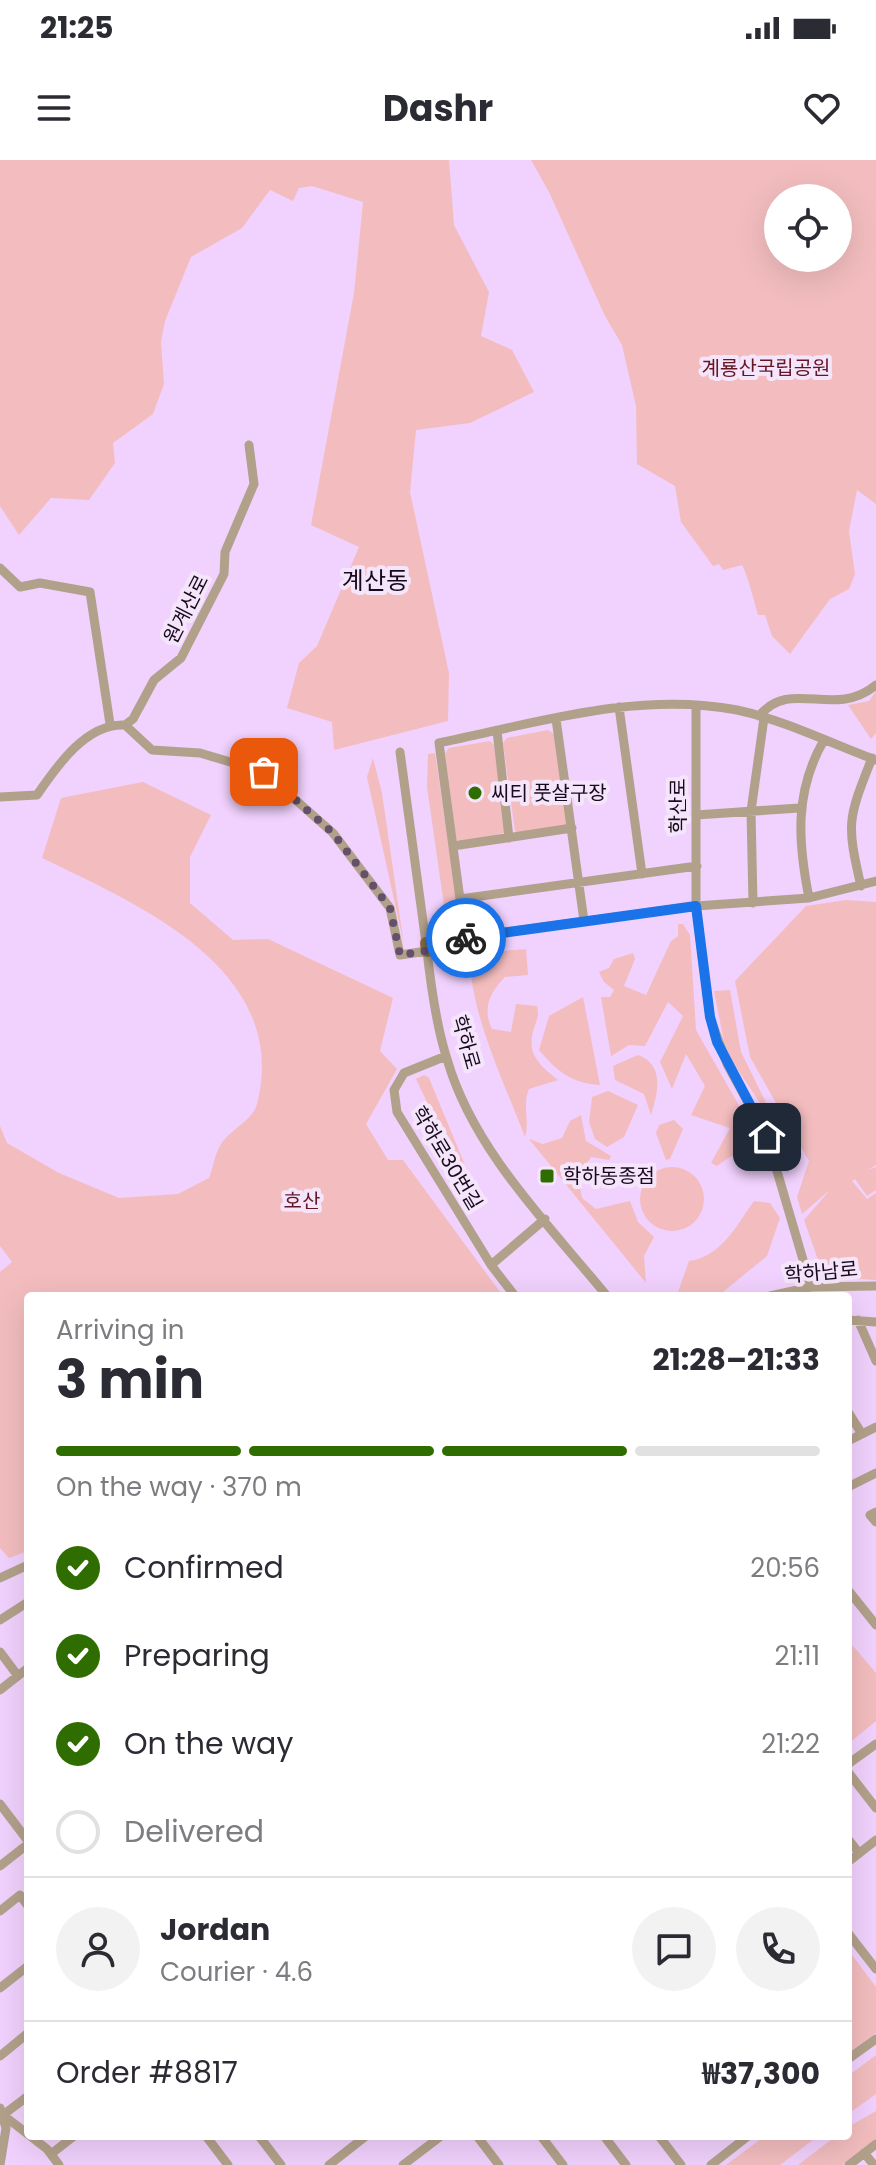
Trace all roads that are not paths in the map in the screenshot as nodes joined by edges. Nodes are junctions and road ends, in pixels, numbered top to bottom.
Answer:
1 (249, 445) dead end
2 (0, 568) edge
3 (876, 685) edge
4 (696, 706) junction
5 (619, 707) junction
6 (762, 717) junction
7 (556, 719) junction
8 (110, 724) junction
9 (125, 725) junction
10 (497, 731) junction
11 (824, 740) junction
12 (400, 752) dead end
13 (874, 759) edge
14 (0, 797) edge
15 (799, 808) junction
16 (751, 811) junction
17 (696, 815) junction
18 (572, 828) junction
19 (509, 838) junction
20 (453, 846) junction
21 (697, 866) junction
22 (642, 874) junction
23 (876, 881) edge
24 (580, 884) junction
25 (861, 886) junction
26 (809, 898) junction
27 (753, 903) junction
28 (696, 906) junction
29 (584, 921) junction
30 (426, 947) junction
31 (446, 1056) junction
32 (545, 1219) junction
33 (491, 1265) junction
34 (876, 1286) edge
35 (811, 1287) junction
36 (512, 1292) edge
37 (604, 1292) edge
38 (788, 1292) edge
39 (853, 1320) edge
40 (876, 1322) edge
41 (876, 1361) edge
42 (852, 1418) edge
43 (876, 1427) edge
44 (862, 1434) junction
45 (852, 1439) edge
46 (876, 1473) edge
47 (852, 1485) edge
48 (876, 1512) edge
49 (876, 1522) edge
50 (24, 1567) edge
51 (0, 1578) edge
52 (852, 1595) edge
53 (24, 1605) edge
54 (0, 1620) edge
55 (876, 1625) edge
56 (0, 1652) edge
57 (24, 1671) edge
58 (18, 1676) junction
59 (0, 1690) edge
60 (876, 1744) edge
61 (852, 1761) edge
62 (852, 1777) edge
63 (0, 1804) edge
64 (875, 1804) edge
65 (4, 1817) edge
66 (24, 1839) edge
67 (876, 1840) edge
68 (852, 1844) edge
69 (24, 1846) edge
70 (859, 1853) junction
71 (852, 1859) edge
72 (0, 1866) edge
73 (24, 1900) edge
74 (0, 1911) edge
75 (852, 1938) edge
76 (24, 1969) edge
77 (876, 1969) edge
78 (0, 1988) edge
79 (24, 2036) edge
80 (876, 2039) edge
81 (0, 2056) edge
82 (852, 2056) edge
83 (24, 2098) edge
84 (2, 2111) edge
85 (24, 2130) edge
86 (35, 2140) edge
87 (69, 2140) edge
88 (209, 2140) edge
89 (262, 2140) edge
90 (361, 2140) edge
91 (436, 2140) edge
92 (480, 2140) edge
93 (544, 2140) edge
94 (607, 2140) edge
95 (662, 2140) edge
96 (743, 2140) edge
97 (876, 2144) edge
98 (864, 2153) junction
99 (51, 2154) junction
100 (0, 2165) edge
101 (59, 2165) edge
102 (228, 2165) edge
103 (281, 2165) edge
104 (329, 2165) edge
105 (403, 2165) edge
106 (498, 2165) edge
107 (563, 2165) edge
108 (626, 2165) edge
109 (681, 2165) edge
110 (711, 2165) edge
111 (849, 2165) edge
112 (874, 2165) edge

1 - 9 street, 원계산로
2 - 8 street
3 - 6 street
4 - 5 street
4 - 6 street
4 - 17 street, 학산로
5 - 7 street
5 - 22 street, 학산로
6 - 11 street
6 - 16 street
7 - 10 street
7 - 18 street
8 - 9 street
8 - 14 street
9 - 30 street
10 - 19 street
10 - 20 street
11 - 13 street
11 - 15 street
12 - 30 street, 학하로
13 - 25 street
15 - 16 street
15 - 26 street
16 - 17 street
16 - 27 street
17 - 21 street, 학산로
18 - 19 street
18 - 24 street
19 - 20 street
20 - 24 street
21 - 22 street
21 - 28 street, 학산로
22 - 24 street
23 - 25 street
24 - 29 street
25 - 26 street
26 - 27 street
27 - 28 street
28 - 29 street
28 - 35 street, 학산로
29 - 30 street
30 - 31 street, 학하로
31 - 32 street, 학하로
31 - 33 street, 학하로30번길
32 - 33 street
32 - 37 street, 학하로
33 - 36 street, 학하로30번길
34 - 35 street, 학하남로
35 - 38 street, 학하남로
39 - 40 street
39 - 41 street
42 - 44 street
43 - 44 street
44 - 45 street
46 - 47 street
48 - 49 street
50 - 51 street
52 - 55 street
53 - 54 street
56 - 58 street
57 - 58 street
58 - 59 street
60 - 61 street
62 - 64 street
63 - 65 street
65 - 66 street
67 - 70 street
68 - 70 street
69 - 72 street
70 - 71 street
73 - 74 street
75 - 77 street
76 - 78 street
79 - 81 street
80 - 82 street
83 - 84 street
84 - 85 street
84 - 100 street
86 - 99 street
87 - 99 street
88 - 102 street
89 - 103 street
90 - 104 street
91 - 105 street
92 - 106 street
93 - 107 street
94 - 108 street
95 - 109 street
96 - 110 street
97 - 98 street
98 - 111 street
98 - 112 street
99 - 101 street

